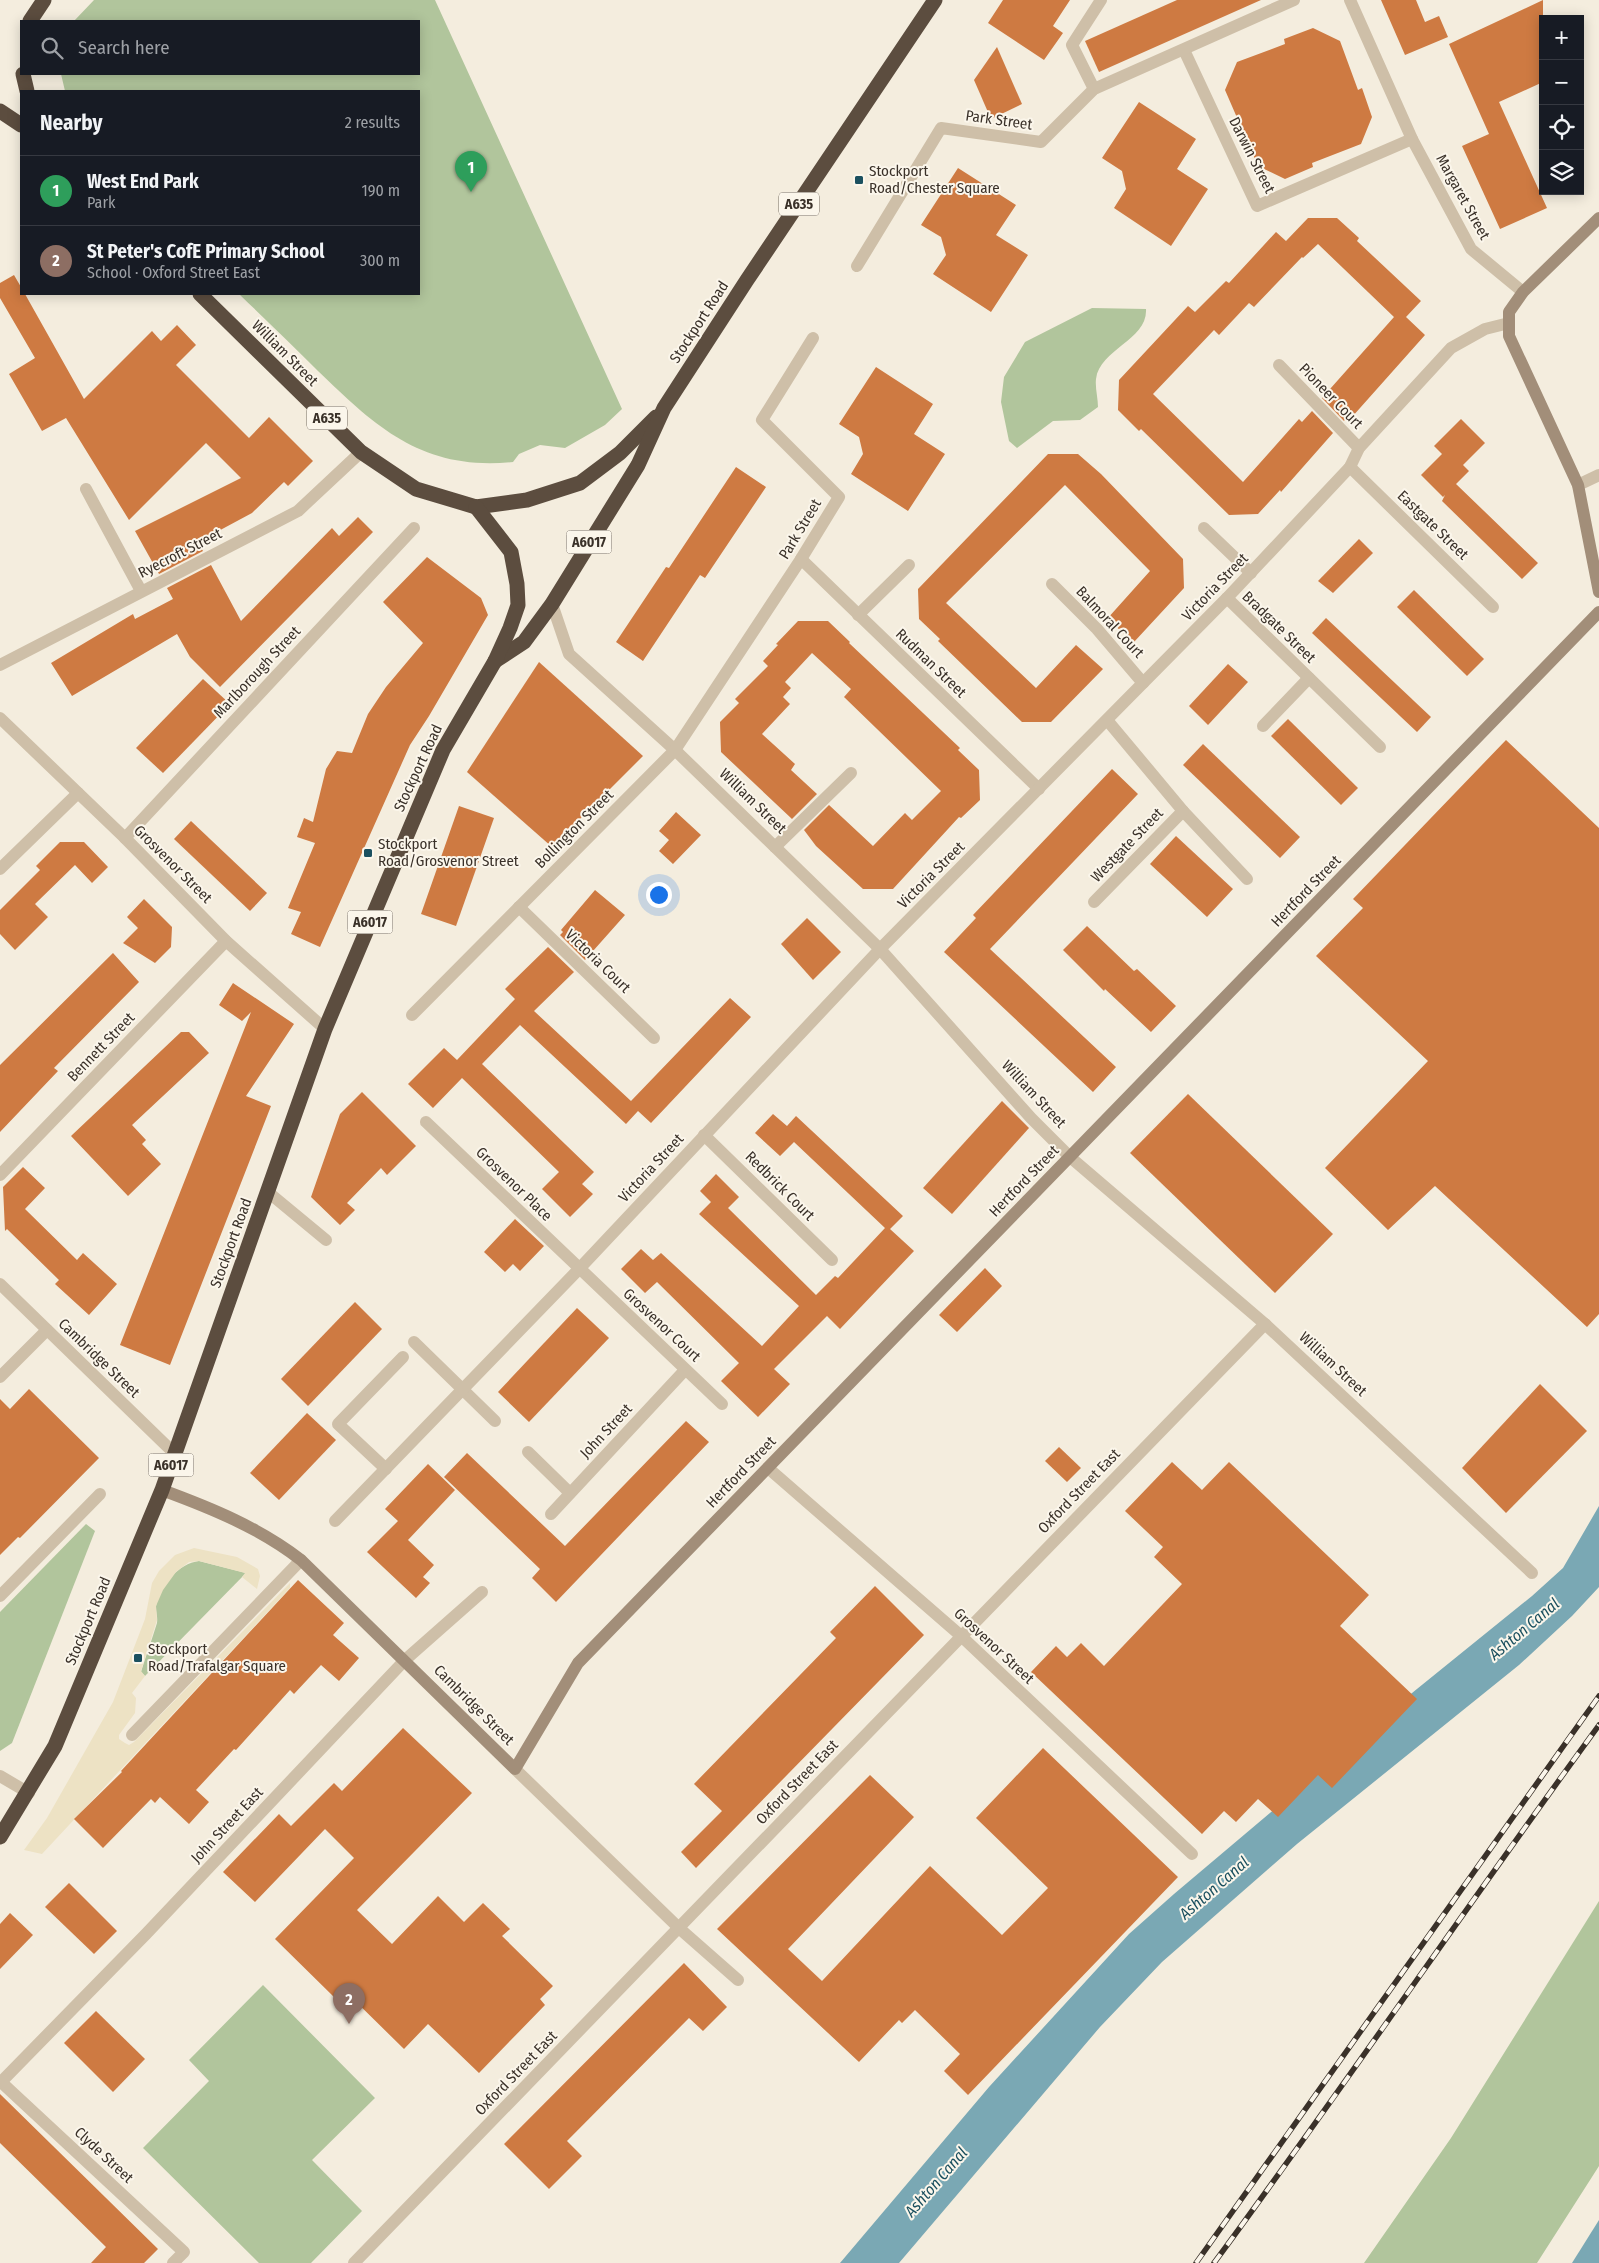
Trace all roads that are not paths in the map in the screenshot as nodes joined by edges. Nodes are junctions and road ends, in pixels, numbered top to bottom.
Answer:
1 (44, 0) edge
2 (935, 0) edge
3 (1101, 0) edge
4 (1294, 0) edge
5 (1350, 0) edge
6 (31, 20) edge
7 (1184, 50) junction
8 (23, 75) edge
9 (1094, 89) junction
10 (26, 90) edge
11 (0, 111) edge
12 (20, 124) edge
13 (1412, 139) junction
14 (1599, 218) edge
15 (857, 266) dead end
16 (1523, 292) junction
17 (201, 295) edge
18 (1509, 323) junction
19 (814, 338) dead end
20 (1279, 365) dead end
21 (664, 408) junction
22 (1359, 448) junction
23 (361, 452) junction
24 (1350, 467) junction
25 (1599, 475) edge
26 (1578, 485) junction
27 (86, 489) dead end
28 (476, 507) junction
29 (414, 528) dead end
30 (1204, 528) dead end
31 (801, 559) junction
32 (909, 565) dead end
33 (1251, 573) junction
34 (1052, 584) dead end
35 (140, 591) junction
36 (1599, 592) edge
37 (1227, 598) junction
38 (552, 604) junction
39 (1493, 607) dead end
40 (1599, 612) edge
41 (858, 614) junction
42 (496, 661) junction
43 (0, 665) edge
44 (1309, 678) junction
45 (1143, 683) junction
46 (0, 718) edge
47 (1107, 720) junction
48 (1263, 726) dead end
49 (1380, 747) dead end
50 (675, 750) junction
51 (851, 773) dead end
52 (1039, 789) junction
53 (78, 793) junction
54 (1182, 811) junction
55 (125, 838) junction
56 (775, 847) junction
57 (0, 869) edge
58 (1247, 879) dead end
59 (1094, 902) dead end
60 (519, 907) junction
61 (226, 941) junction
62 (880, 949) junction
63 (412, 1015) dead end
64 (325, 1029) junction
65 (654, 1038) dead end
66 (426, 1122) dead end
67 (704, 1135) junction
68 (1070, 1157) junction
69 (0, 1175) edge
70 (268, 1192) junction
71 (326, 1240) dead end
72 (832, 1260) dead end
73 (579, 1269) junction
74 (0, 1284) edge
75 (1265, 1324) junction
76 (47, 1330) junction
77 (414, 1342) dead end
78 (403, 1357) dead end
79 (685, 1370) junction
80 (0, 1377) edge
81 (463, 1389) junction
82 (722, 1404) dead end
83 (496, 1421) dead end
84 (528, 1452) dead end
85 (175, 1454) junction
86 (768, 1468) junction
87 (386, 1469) junction
88 (162, 1490) junction
89 (570, 1493) junction
90 (100, 1494) dead end
91 (551, 1514) dead end
92 (335, 1522) dead end
93 (301, 1560) junction
94 (1532, 1573) dead end
95 (482, 1592) dead end
96 (0, 1596) edge
97 (960, 1635) junction
98 (405, 1660) junction
99 (132, 1735) dead end
100 (515, 1769) junction
101 (0, 1776) edge
102 (29, 1793) junction
103 (0, 1837) edge
104 (1192, 1854) dead end
105 (680, 1929) junction
106 (738, 1980) dead end
107 (0, 2083) edge
108 (172, 2263) edge
109 (354, 2263) edge

1 - 6 highway
2 - 21 highway, Stockport Road / A635
3 - 9 street
4 - 7 street, Park Street
5 - 13 street, Margaret Street
7 - 9 street, Park Street
7 - 13 street, Darwin Street
8 - 10 highway
9 - 15 street, Park Street
11 - 12 highway
13 - 16 street, Margaret Street
14 - 16 street
16 - 18 street
17 - 23 highway, William Street / A635
18 - 22 street, Victoria Street
18 - 26 street
19 - 31 street, Park Street
20 - 22 street, Pioneer Court
21 - 28 highway, A635
21 - 38 highway, Stockport Road / A6017
22 - 24 street, Victoria Street
23 - 28 highway, William Street / A635
23 - 35 street, Ryecroft Street
24 - 33 street, Victoria Street
24 - 39 street, Eastgate Street
25 - 26 street
26 - 36 street
27 - 35 street
28 - 42 highway, Stockport Road / A6017
29 - 55 street, Marlborough Street
30 - 33 street
31 - 41 street, Rudman Street
31 - 50 street, Park Street
32 - 41 street
33 - 37 street, Victoria Street
34 - 45 street, Balmoral Court
35 - 43 street, Ryecroft Street
37 - 44 street, Bradgate Street
37 - 45 street, Victoria Street
38 - 42 highway, Stockport Road / A6017
38 - 50 street, William Street
40 - 68 street, Hertford Street
41 - 52 street, Rudman Street
42 - 64 highway, Stockport Road / A6017
44 - 48 street, Bradgate Street
44 - 49 street, Bradgate Street
45 - 47 street, Victoria Street
46 - 53 street, Grosvenor Street
47 - 52 street, Victoria Street
47 - 54 street, Westgate Street
50 - 56 street, William Street
50 - 60 street, Bollington Street
51 - 56 street
52 - 62 street, Victoria Street
53 - 55 street, Grosvenor Street
53 - 57 street
54 - 58 street, Westgate Street
54 - 59 street, Westgate Street
55 - 61 street, Grosvenor Street
56 - 62 street, William Street
60 - 63 street, Bollington Street
60 - 65 street, Victoria Court
61 - 64 street, Grosvenor Street
61 - 69 street, Bennett Street
62 - 67 street, Victoria Street
62 - 68 street, William Street
64 - 70 highway, Stockport Road / A6017
66 - 73 street, Grosvenor Place
67 - 72 street, Redbrick Court
67 - 73 street, Victoria Street
68 - 75 street, William Street
68 - 86 street, Hertford Street
70 - 71 street
70 - 85 highway, Stockport Road / A6017
73 - 79 street, Grosvenor Court
73 - 81 street, Victoria Street
74 - 76 street, Cambridge Street
75 - 94 street, William Street
75 - 97 street, Oxford Street East
76 - 80 street
76 - 85 street, Cambridge Street
77 - 81 street
78 - 87 street
79 - 82 street, Grosvenor Court
79 - 89 street, John Street
81 - 83 street
81 - 87 street, Victoria Street
84 - 89 street
85 - 88 highway, Stockport Road / A6017
86 - 97 street, Grosvenor Street
86 - 100 street, Hertford Street
87 - 92 street, Victoria Street
88 - 93 street, Cambridge Street
88 - 102 highway, Stockport Road / A6017
89 - 91 street, John Street
90 - 96 street
93 - 98 street, Cambridge Street
93 - 99 street
95 - 98 street, John Street East
97 - 104 street, Grosvenor Street
97 - 105 street, Oxford Street East
98 - 100 street, Cambridge Street
98 - 107 street, John Street East
100 - 105 street, Cambridge Street
101 - 102 street
102 - 103 highway, Stockport Road / A6017
105 - 106 street, Cambridge Street
105 - 109 street, Oxford Street East
107 - 108 street, Clyde Street

